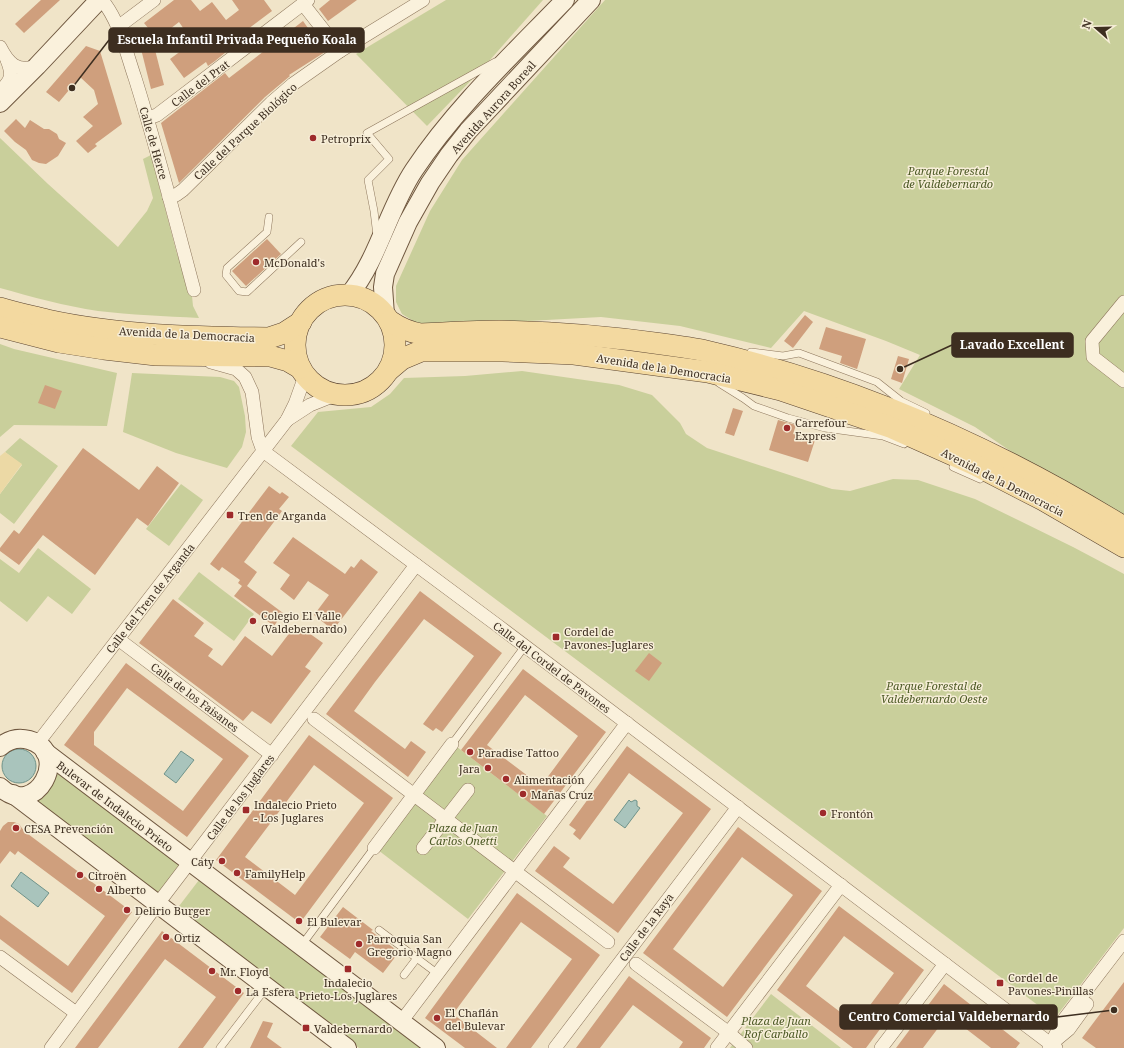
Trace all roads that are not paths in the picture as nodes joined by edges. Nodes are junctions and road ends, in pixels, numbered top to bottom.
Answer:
1 (99, 0) edge
2 (102, 0) edge
3 (154, 0) edge
4 (424, 0) edge
5 (565, 0) edge
6 (591, 0) edge
7 (305, 2) edge
8 (118, 28) junction
9 (0, 46) edge
10 (340, 51) junction
11 (515, 52) junction
12 (7, 60) junction
13 (37, 66) junction
14 (0, 91) edge
15 (0, 103) edge
16 (148, 118) junction
17 (169, 197) junction
18 (269, 217) dead end
19 (301, 242) dead end
20 (378, 243) junction
21 (194, 290) dead end
22 (348, 295) junction
23 (1124, 302) edge
24 (0, 308) edge
25 (387, 318) junction
26 (301, 322) junction
27 (0, 327) edge
28 (606, 330) dead end
29 (570, 333) junction
30 (741, 350) dead end
31 (574, 354) junction
32 (156, 355) junction
33 (389, 370) junction
34 (302, 372) junction
35 (702, 378) dead end
36 (1124, 381) edge
37 (714, 382) dead end
38 (335, 395) junction
39 (931, 415) dead end
40 (287, 420) junction
41 (991, 445) dead end
42 (913, 448) dead end
43 (263, 451) junction
44 (947, 464) dead end
45 (1027, 472) junction
46 (988, 483) dead end
47 (1054, 514) dead end
48 (1124, 527) edge
49 (1105, 536) junction
50 (1124, 548) edge
51 (416, 565) junction
52 (118, 639) junction
53 (525, 646) junction
54 (314, 720) dead end
55 (627, 723) junction
56 (2, 743) edge
57 (452, 744) joint
58 (41, 748) junction
59 (272, 755) junction
60 (468, 790) dead end
61 (4, 792) edge
62 (414, 794) junction
63 (738, 807) junction
64 (445, 820) junction
65 (374, 848) joint
66 (423, 848) dead end
67 (190, 862) junction
68 (514, 872) junction
69 (841, 885) junction
70 (158, 905) junction
71 (379, 930) dead end
72 (1124, 941) edge
73 (608, 942) dead end
74 (300, 946) junction
75 (1124, 956) edge
76 (0, 957) edge
77 (417, 958) junction
78 (636, 964) dead end
79 (945, 964) junction
80 (438, 974) junction
81 (404, 975) dead end
82 (267, 987) junction
83 (76, 1013) junction
84 (401, 1022) junction
85 (729, 1033) junction
86 (1052, 1047) edge
87 (51, 1048) edge
88 (220, 1048) edge
89 (347, 1048) edge
90 (436, 1048) edge
91 (555, 1048) edge
92 (717, 1048) edge
93 (746, 1048) edge
94 (882, 1048) edge

1 - 13 street
2 - 8 street, Calle de Herce
3 - 8 street
4 - 10 street, Calle del Parque Biológico
5 - 11 street, Avenida Aurora Boreal
6 - 25 street, Avenida Aurora Boreal
7 - 10 street
7 - 16 street, Calle del Prat
8 - 16 street, Calle de Herce
9 - 12 street
10 - 17 street, Calle del Parque Biológico
11 - 20 street, Avenida Aurora Boreal
11 - 20 lane
12 - 13 street
12 - 14 street
13 - 15 street
16 - 17 street, Calle de Herce
17 - 21 street, Calle de Herce
18 - 19 lane
20 - 22 street, Avenida Aurora Boreal
22 - 25 main road
22 - 26 main road
23 - 36 street
24 - 26 main road, Avenida de la Democracia
25 - 29 main road, Avenida de la Democracia
25 - 33 main road
26 - 34 main road
27 - 32 main road, Avenida de la Democracia
28 - 29 lane
29 - 45 main road, Avenida de la Democracia
30 - 39 lane
31 - 33 main road, Avenida de la Democracia
31 - 35 lane
31 - 49 main road, Avenida de la Democracia
32 - 34 main road, Avenida de la Democracia
32 - 43 street
33 - 38 main road
34 - 38 main road
34 - 40 street, Calle del Tren de Arganda
37 - 42 lane
38 - 40 street, Calle del Tren de Arganda
40 - 43 street, Calle del Tren de Arganda
41 - 45 lane
43 - 51 street, Calle del Cordel de Pavones
43 - 52 street, Calle del Tren de Arganda
44 - 46 lane
45 - 48 main road, Avenida de la Democracia
47 - 49 lane
49 - 50 main road, Avenida de la Democracia
51 - 53 street, Calle del Cordel de Pavones
51 - 59 street, Calle de los Juglares
52 - 58 street, Calle del Tren de Arganda
52 - 59 street, Calle de los Faisanes
53 - 55 street, Calle del Cordel de Pavones
53 - 57 lane
54 - 62 street
55 - 63 street, Calle del Cordel de Pavones
55 - 68 street
56 - 58 street, Bulevar de Indalecio Prieto
57 - 62 street
58 - 61 street
58 - 67 street, Bulevar de Indalecio Prieto
59 - 67 street, Calle de los Juglares
60 - 64 street
61 - 70 street
62 - 64 street
62 - 65 street
63 - 69 street, Calle del Cordel de Pavones
63 - 91 street, Calle de la Raya
64 - 66 street
64 - 68 street
65 - 74 lane
67 - 70 street, Calle de los Juglares
67 - 74 street, Bulevar de Indalecio Prieto
68 - 73 street
68 - 80 street
69 - 79 street, Calle del Cordel de Pavones
69 - 85 street
70 - 82 street
70 - 83 street, Calle de los Juglares
71 - 77 lane
72 - 86 street
74 - 84 street, Bulevar de Indalecio Prieto
75 - 86 street
76 - 83 street
77 - 80 lane
77 - 81 lane
78 - 85 street
79 - 86 street, Calle del Cordel de Pavones
79 - 94 street
80 - 84 street
82 - 88 lane
82 - 89 street
83 - 87 street, Calle de los Juglares
84 - 90 street, Bulevar de Indalecio Prieto
85 - 92 street
85 - 93 street

